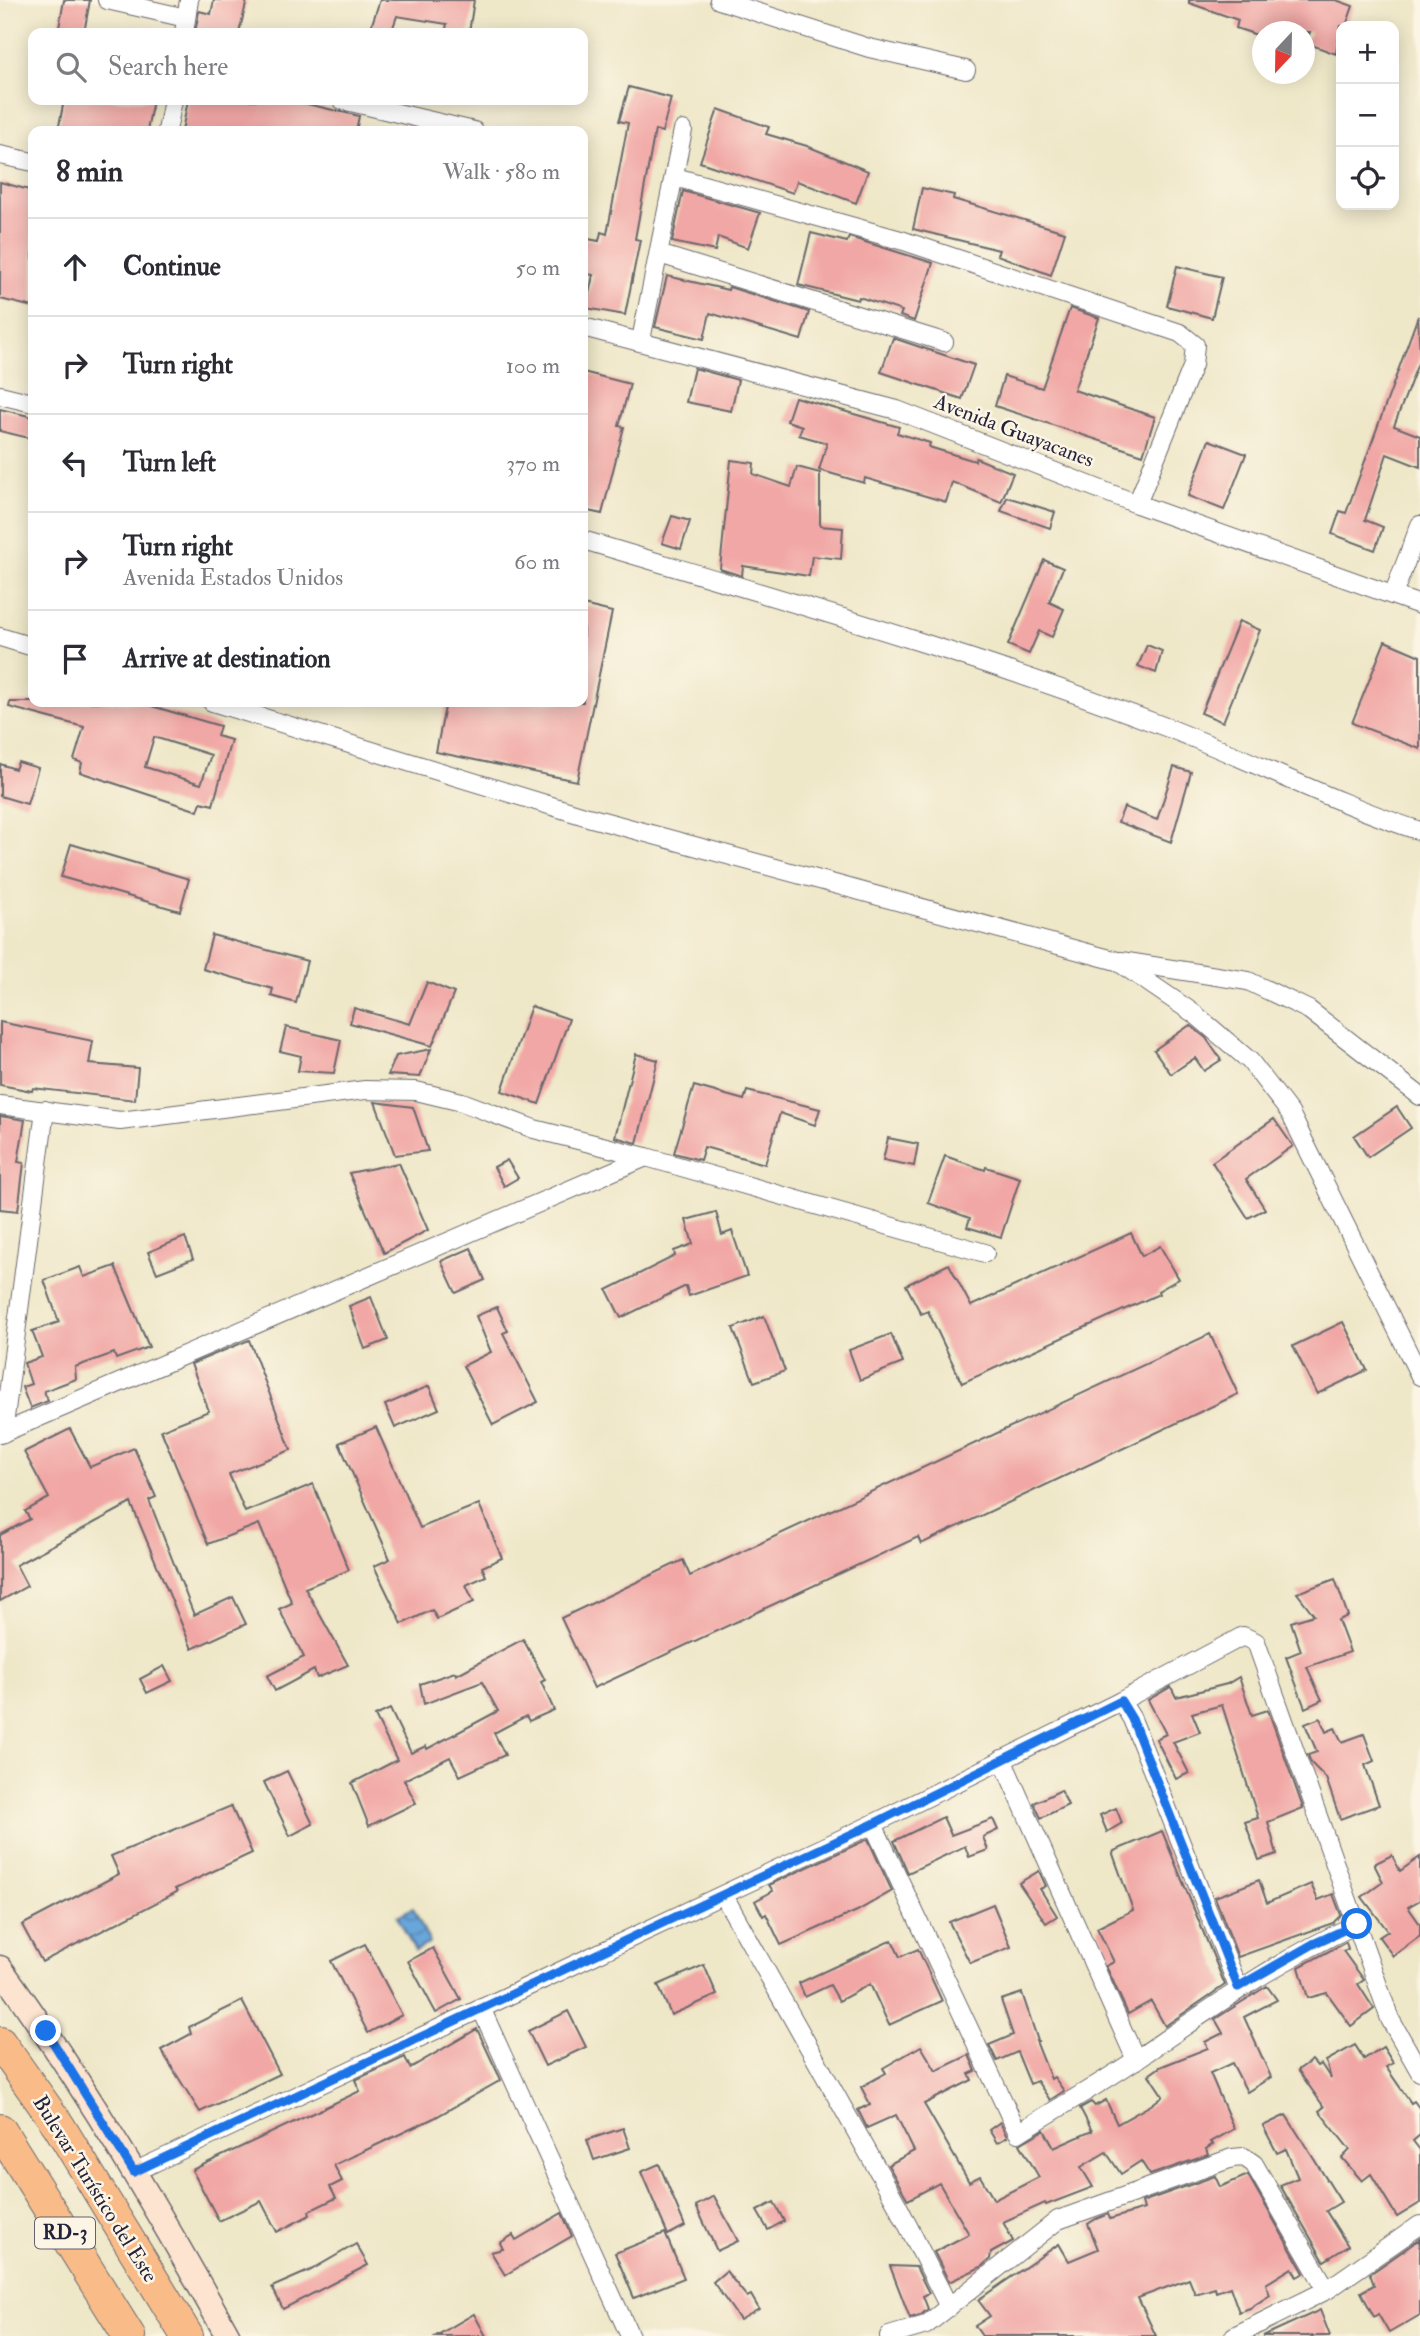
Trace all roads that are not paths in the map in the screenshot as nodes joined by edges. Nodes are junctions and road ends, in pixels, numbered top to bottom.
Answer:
1 (107, 0) edge
2 (719, 0) edge
3 (186, 17) edge
4 (966, 70) dead end
5 (172, 105) edge
6 (363, 105) edge
7 (168, 126) edge
8 (453, 126) edge
9 (683, 130) dead end
10 (0, 155) edge
11 (28, 161) edge
12 (675, 177) junction
13 (659, 254) junction
14 (588, 328) edge
15 (641, 340) junction
16 (944, 342) dead end
17 (0, 395) edge
18 (28, 402) edge
19 (1137, 504) junction
20 (1420, 526) edge
21 (588, 542) edge
22 (1393, 595) junction
23 (1420, 605) edge
24 (0, 638) edge
25 (28, 646) edge
26 (228, 707) edge
27 (1420, 831) edge
28 (1117, 961) junction
29 (1420, 1096) edge
30 (0, 1105) edge
31 (45, 1110) junction
32 (646, 1157) junction
33 (985, 1253) dead end
34 (1420, 1376) edge
35 (1, 1434) edge
36 (1121, 1701) junction
37 (1002, 1759) junction
38 (873, 1824) junction
39 (723, 1895) junction
40 (1357, 1924) junction
41 (0, 1968) edge
42 (1238, 1987) junction
43 (481, 2008) junction
44 (0, 2043) edge
45 (1136, 2060) junction
46 (1420, 2072) edge
47 (0, 2130) edge
48 (134, 2172) junction
49 (1420, 2225) edge
50 (1327, 2290) junction
51 (949, 2307) junction
52 (129, 2336) edge
53 (187, 2336) edge
54 (228, 2336) edge
55 (630, 2336) edge
56 (889, 2336) edge
57 (1234, 2336) edge

1 - 3 street
2 - 4 street
5 - 7 street
6 - 8 street
9 - 12 street
10 - 11 street
12 - 13 street
12 - 19 street
13 - 15 street
13 - 16 street
14 - 15 street, Avenida Guayacanes
15 - 19 street, Avenida Guayacanes
17 - 18 street
19 - 22 street, Avenida Guayacanes
20 - 22 street
21 - 27 street
22 - 23 street, Avenida Guayacanes
24 - 25 street
26 - 28 street
28 - 29 street
28 - 34 street
30 - 31 street
31 - 32 street
31 - 35 street
32 - 33 street
32 - 35 street
36 - 37 street
36 - 40 street
36 - 42 street
37 - 38 street
37 - 45 street
38 - 39 street
38 - 45 street
39 - 43 street
39 - 51 street
40 - 42 street
40 - 46 street
41 - 48 street
42 - 45 street
43 - 48 street
43 - 55 street
44 - 53 highway, Bulevar Turístico del Este / RD-3
47 - 52 highway, RD-3
48 - 54 street
49 - 50 street
50 - 51 street
50 - 57 street
51 - 56 street

